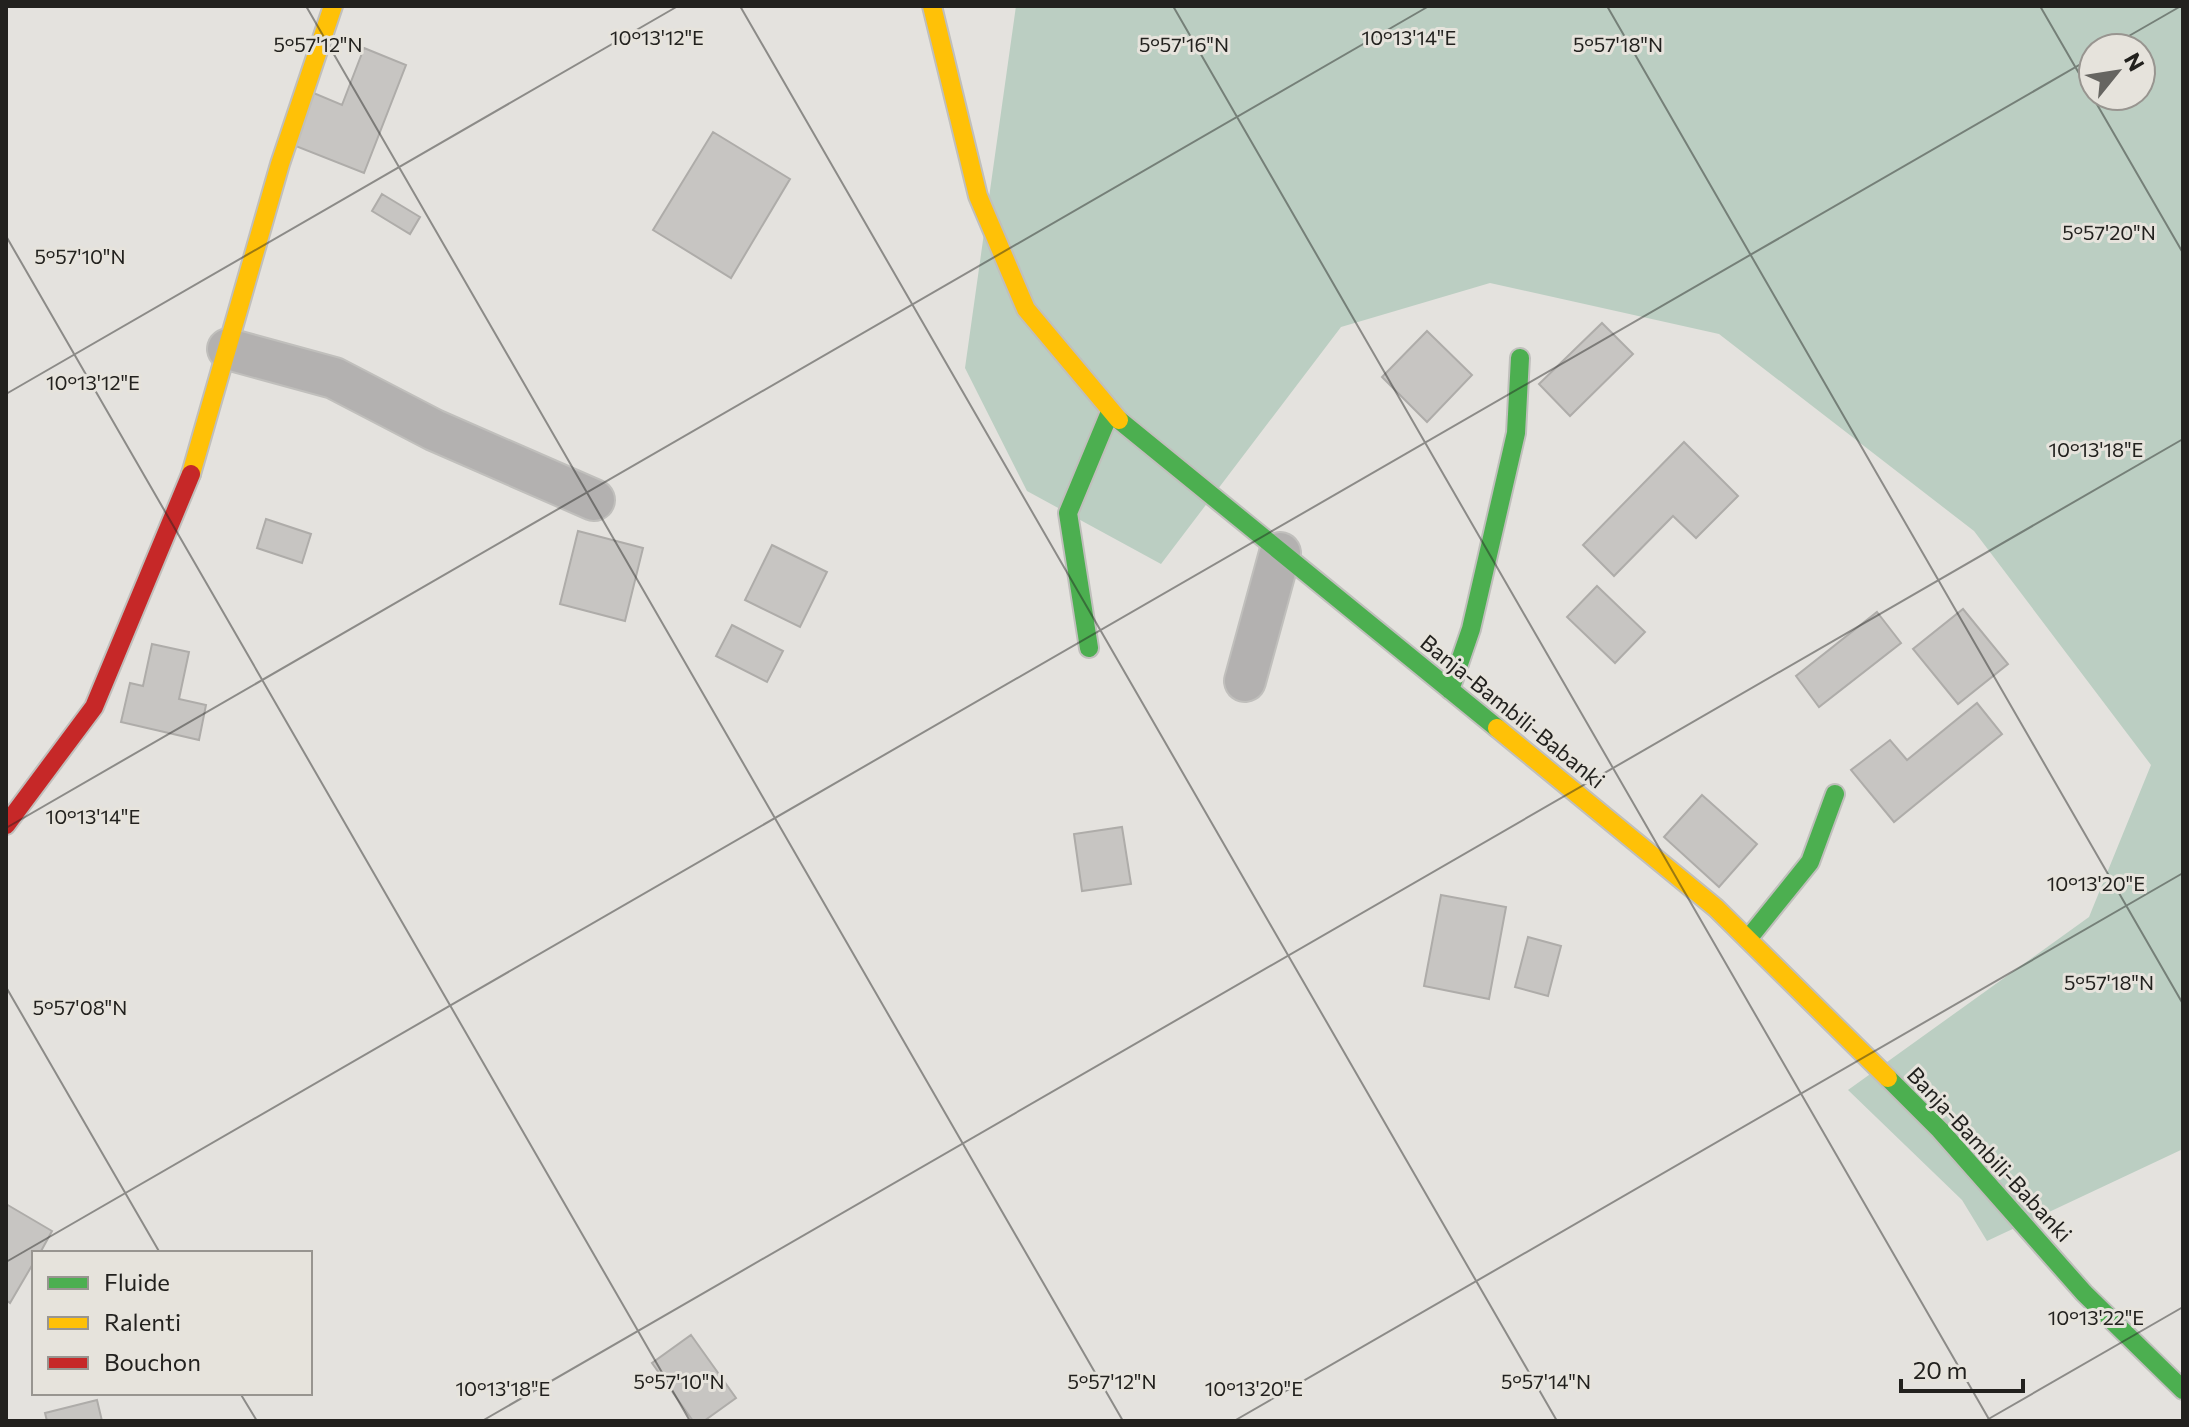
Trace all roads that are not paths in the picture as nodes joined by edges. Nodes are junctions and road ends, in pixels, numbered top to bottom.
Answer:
1 (333, 6) edge
2 (932, 6) edge
3 (228, 349) junction
4 (1520, 358) dead end
5 (1110, 412) junction
6 (594, 500) dead end
7 (1280, 553) junction
8 (1089, 648) dead end
9 (1245, 681) dead end
10 (1450, 690) junction
11 (1835, 794) dead end
12 (6, 825) edge
13 (1748, 939) junction
14 (2183, 1390) edge

1 - 3 street
2 - 5 street, Banja-Bambili-Babanki
3 - 6 street
3 - 12 street
4 - 10 street
5 - 7 street, Banja-Bambili-Babanki
5 - 8 street
7 - 9 street
7 - 10 street, Banja-Bambili-Babanki
10 - 13 street, Banja-Bambili-Babanki
11 - 13 street
13 - 14 street, Banja-Bambili-Babanki

